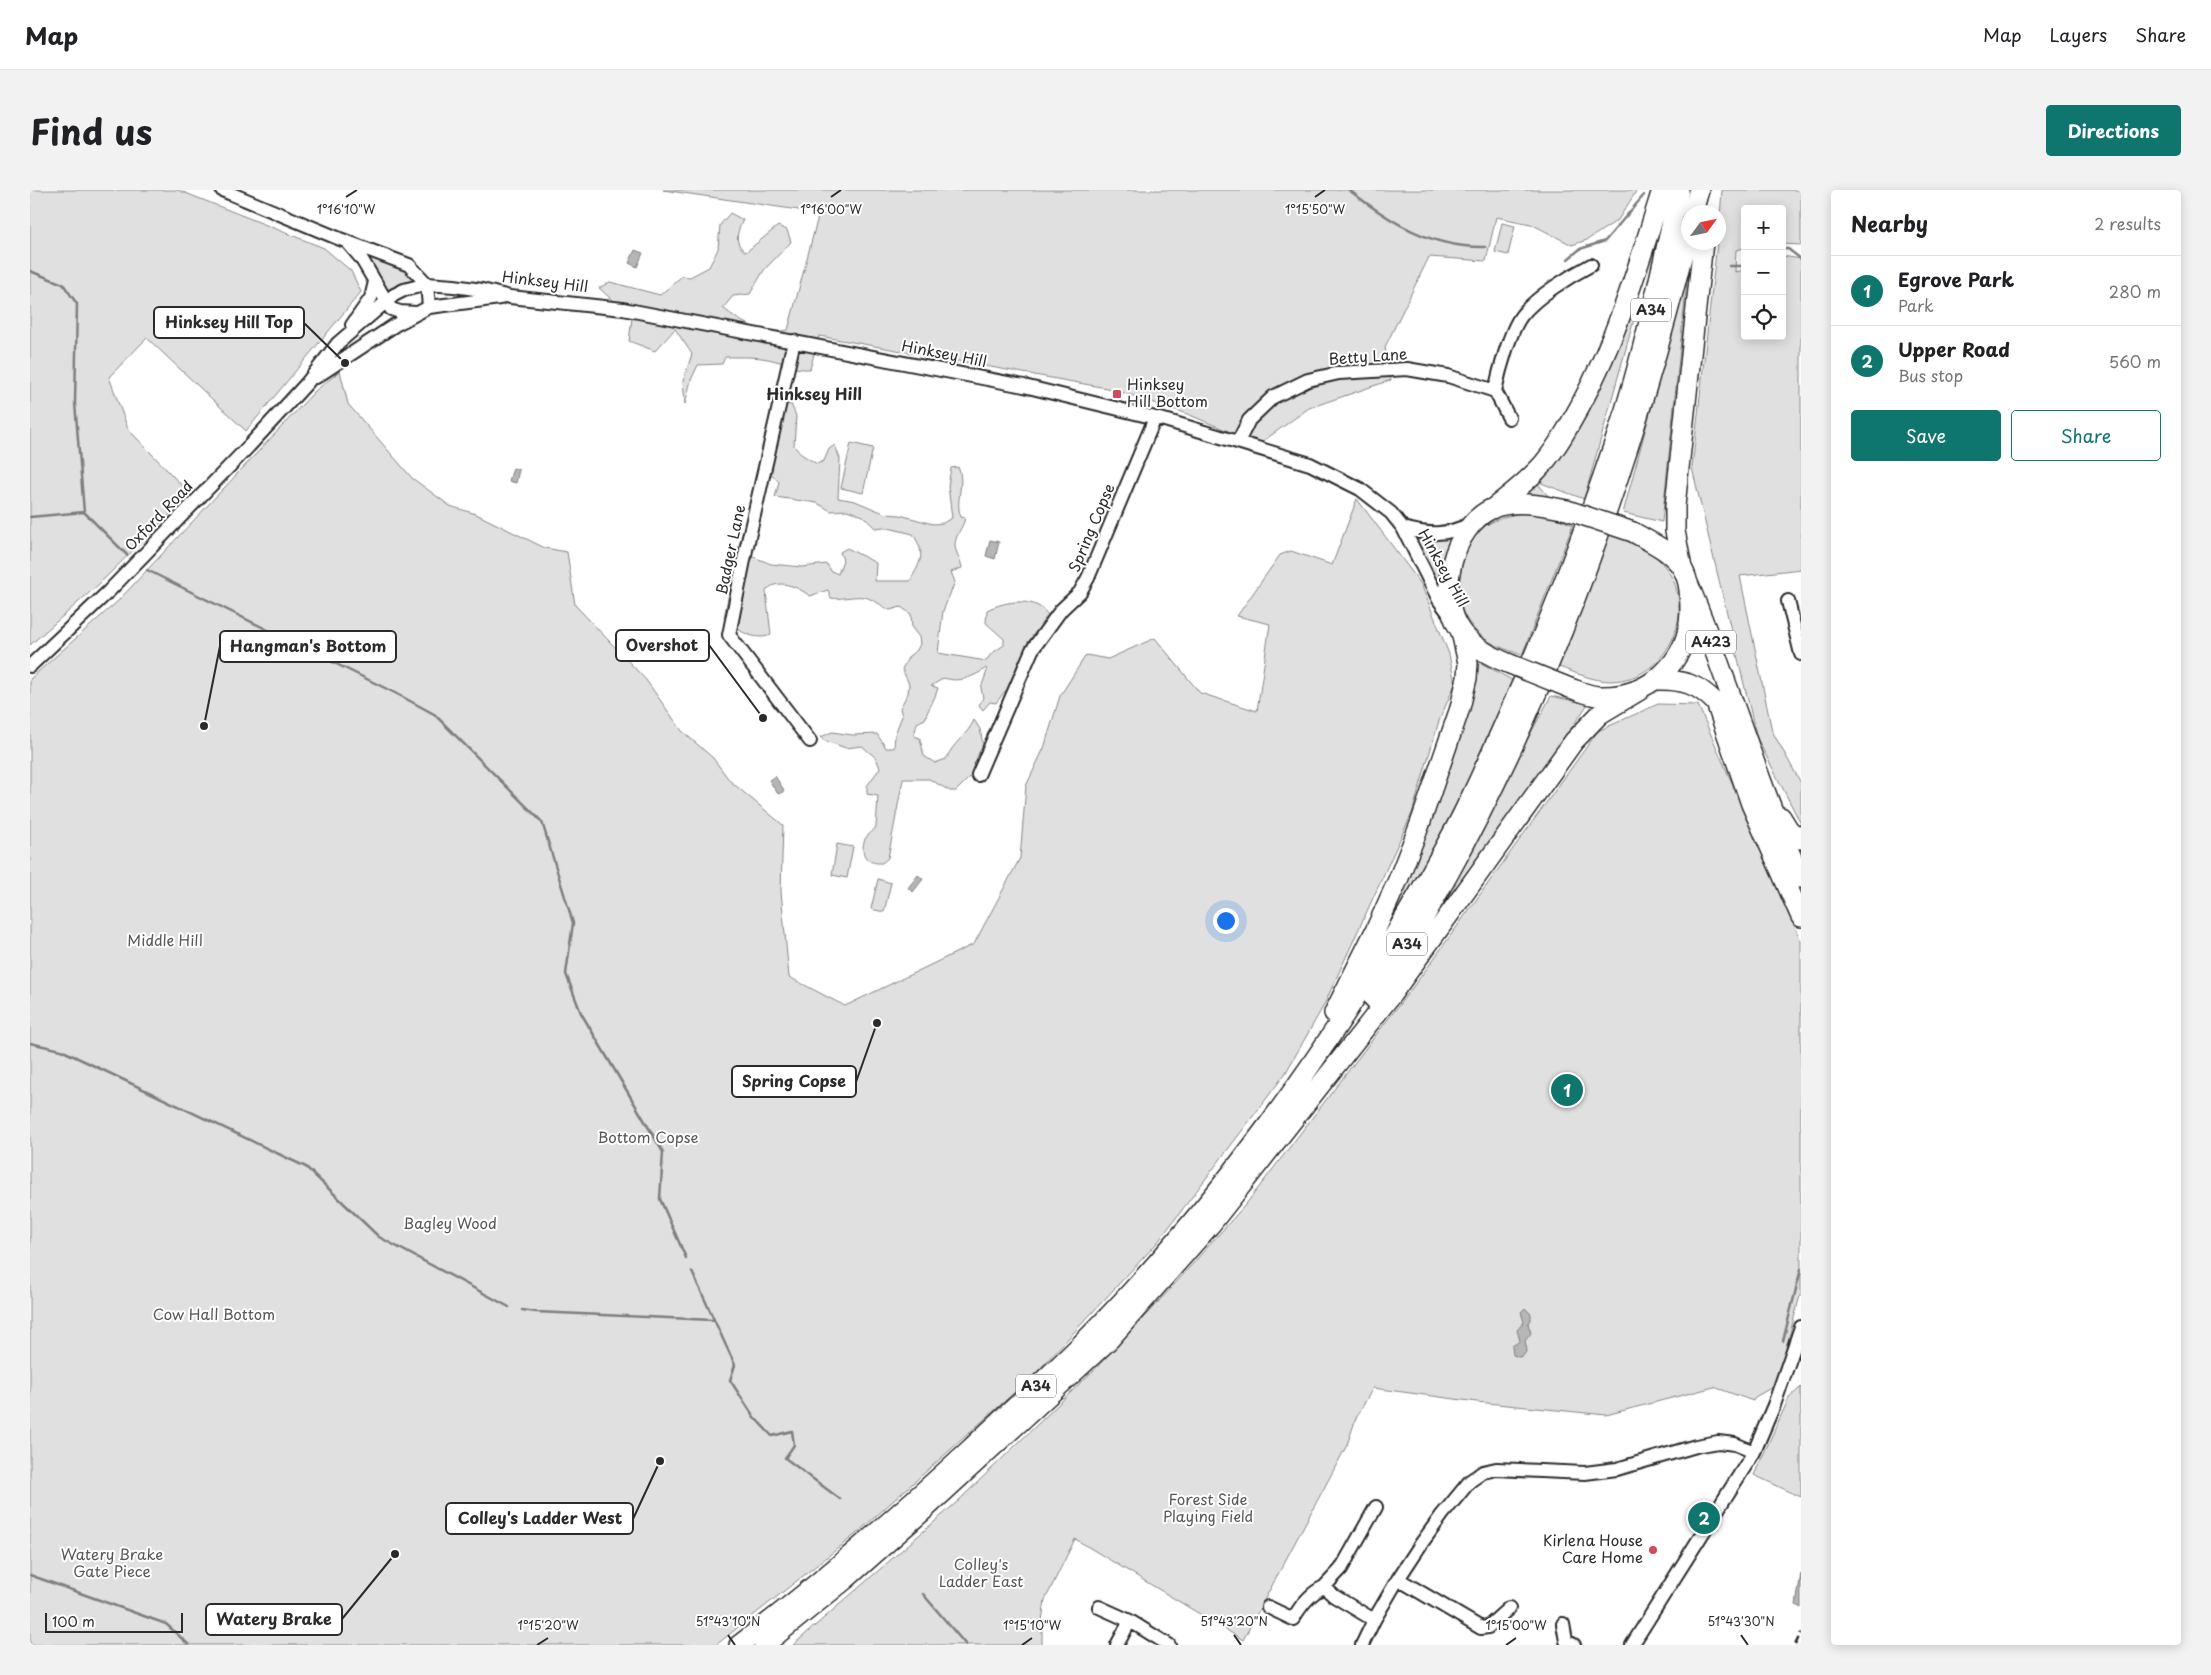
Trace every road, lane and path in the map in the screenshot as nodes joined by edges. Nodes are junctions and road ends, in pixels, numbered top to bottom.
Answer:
1 (222, 190) edge
2 (1662, 190) edge
3 (1680, 190) edge
4 (1699, 190) edge
5 (1709, 190) edge
6 (1696, 205) edge
7 (1707, 205) edge
8 (347, 242) junction
9 (1684, 250) edge
10 (1702, 250) edge
11 (1591, 265) dead end
12 (375, 282) junction
13 (427, 284) junction
14 (454, 286) joint
15 (510, 297) junction
16 (386, 302) junction
17 (429, 307) junction
18 (416, 313) junction
19 (794, 341) junction
20 (338, 343) junction
21 (307, 383) junction
22 (1495, 391) junction
23 (1155, 418) junction
24 (1509, 418) dead end
25 (1238, 442) junction
26 (1492, 509) junction
27 (1474, 522) junction
28 (1403, 528) junction
29 (1685, 576) junction
30 (1788, 600) dead end
31 (1458, 628) junction
32 (1801, 654) edge
33 (30, 666) edge
34 (1656, 680) junction
35 (1640, 690) junction
36 (1615, 705) junction
37 (1724, 730) junction
38 (810, 741) dead end
39 (978, 776) dead end
40 (1762, 786) junction
41 (1801, 839) edge
42 (1801, 878) edge
43 (1801, 917) edge
44 (1300, 1096) junction
45 (1801, 1327) edge
46 (1795, 1365) edge
47 (1754, 1452) junction
48 (1376, 1507) dead end
49 (1398, 1579) junction
50 (1324, 1587) junction
51 (1268, 1606) dead end
52 (1099, 1607) dead end
53 (1509, 1608) dead end
54 (1374, 1620) junction
55 (1130, 1621) junction
56 (1563, 1624) dead end
57 (739, 1645) edge
58 (764, 1645) edge
59 (1117, 1645) edge
60 (1169, 1645) edge
61 (1362, 1645) edge
62 (1574, 1645) edge
63 (1632, 1645) edge

1 - 8 street
2 - 26 highway
3 - 44 highway, A34
4 - 6 highway
5 - 7 highway
8 - 12 street
8 - 13 street
9 - 44 highway, A34
10 - 29 highway
11 - 22 street
12 - 16 street
12 - 20 street, Oxford Road
13 - 14 street, Oxford Road
13 - 16 street, Oxford Road
13 - 17 street
14 - 15 street, Hinksey Hill
15 - 17 street, Oxford Road
15 - 19 street, Hinksey Hill
16 - 18 street
16 - 20 street, Oxford Road
17 - 18 street, Oxford Road
18 - 21 street, Oxford Road
19 - 23 street, Hinksey Hill
19 - 38 street, Badger Lane
20 - 21 street, Oxford Road
21 - 33 street, Oxford Road
22 - 24 street
22 - 25 street, Betty Lane
23 - 25 street, Hinksey Hill
23 - 39 street, Spring Copse
25 - 28 street, Hinksey Hill
26 - 27 highway
26 - 29 highway, bridge
27 - 28 street, Hinksey Hill
27 - 31 highway
28 - 31 street, Hinksey Hill
29 - 34 highway
29 - 40 highway, A423
30 - 32 street
31 - 35 highway, bridge
31 - 44 highway
34 - 35 highway
34 - 37 highway
35 - 36 highway
36 - 37 highway
36 - 44 highway
37 - 43 highway
40 - 41 highway
40 - 42 highway, A423
44 - 57 highway, A34
44 - 58 highway, A34
45 - 46 street
46 - 47 street
47 - 49 street
47 - 63 street
48 - 50 street
49 - 53 street
49 - 54 street
50 - 51 street
50 - 54 street
52 - 55 street
54 - 61 street
55 - 59 street
55 - 60 street
56 - 62 street

